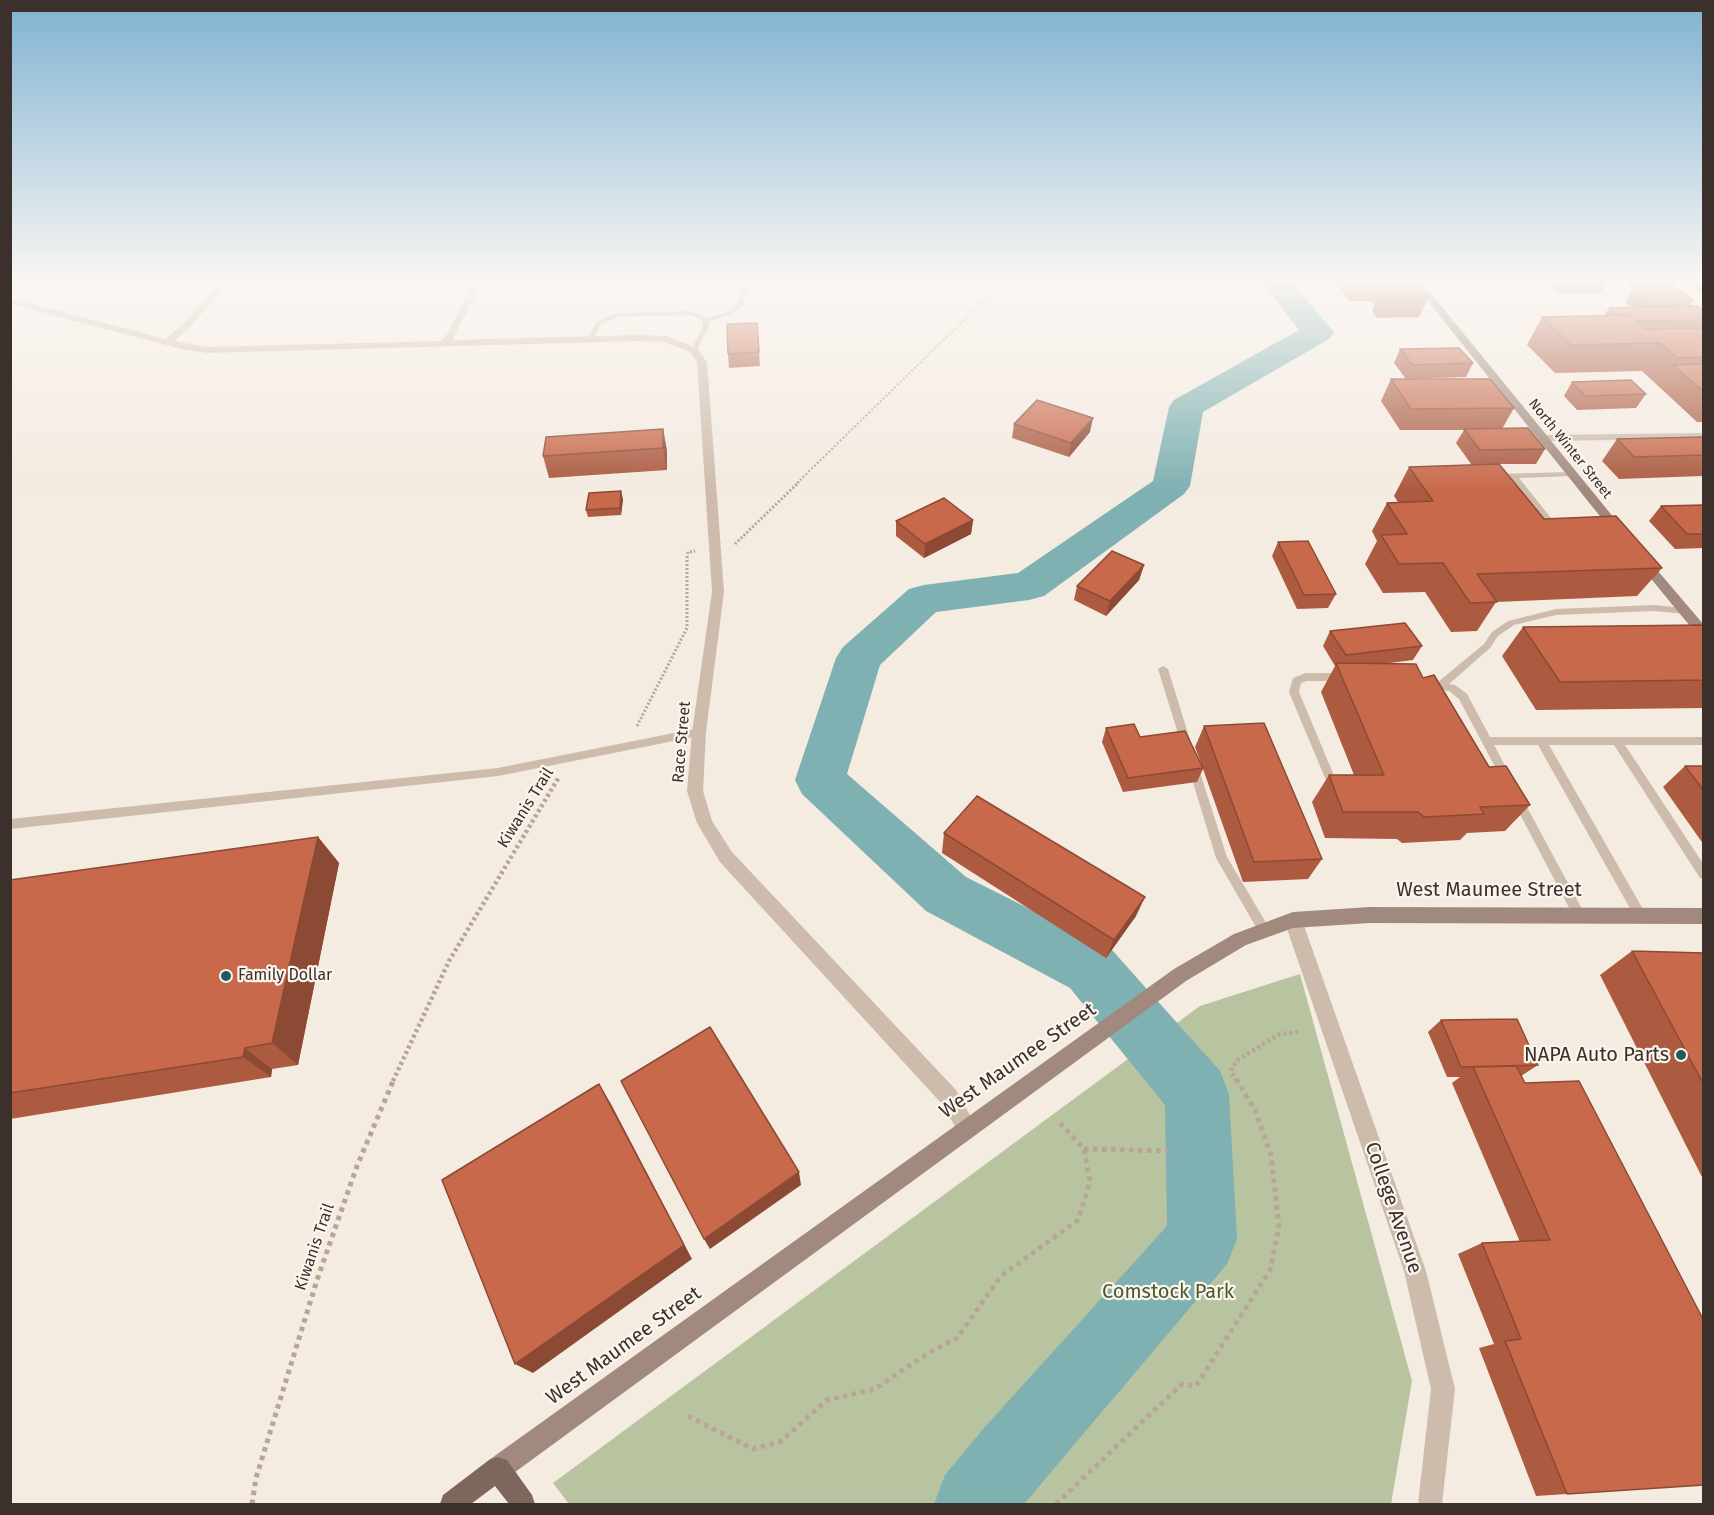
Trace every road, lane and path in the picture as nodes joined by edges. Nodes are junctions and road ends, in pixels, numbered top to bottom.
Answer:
1 (691, 351) edge
2 (933, 351) edge
3 (1472, 351) edge
4 (1704, 436) edge
5 (1542, 438) junction
6 (1571, 474) junction
7 (1485, 476) edge
8 (1513, 476) junction
9 (1548, 535) edge
10 (1605, 536) edge
11 (1630, 545) junction
12 (715, 549) junction
13 (1684, 611) junction
14 (1704, 634) edge
15 (1163, 669) dead end
16 (1358, 677) edge
17 (1416, 682) edge
18 (1441, 685) junction
19 (636, 728) dead end
20 (699, 732) junction
21 (1487, 741) junction
22 (1541, 741) junction
23 (1617, 741) junction
24 (1704, 741) edge
25 (581, 754) junction
26 (1330, 778) edge
27 (10, 825) edge
28 (1704, 874) edge
29 (1579, 915) junction
30 (1640, 915) junction
31 (1704, 915) edge
32 (1293, 920) junction
33 (1264, 930) junction
34 (1298, 1032) dead end
35 (1059, 1122) dead end
36 (967, 1128) junction
37 (1084, 1149) junction
38 (1173, 1151) dead end
39 (688, 1416) dead end
40 (498, 1469) junction
41 (252, 1504) edge
42 (452, 1504) edge
43 (523, 1504) edge
44 (1056, 1504) edge
45 (1430, 1504) edge

1 - 12 street, Race Street
2 - 12 path
3 - 5 street, North Winter Street
4 - 5 street
5 - 6 street, North Winter Street
6 - 8 lane
6 - 11 street, North Winter Street
7 - 8 lane
8 - 9 lane
10 - 11 lane
11 - 13 street, North Winter Street
12 - 19 path
12 - 20 street, Race Street
13 - 14 street, North Winter Street
13 - 18 lane
15 - 33 lane
16 - 26 lane
17 - 18 lane
18 - 21 lane
20 - 25 lane
20 - 36 street, Race Street
21 - 22 lane
21 - 29 lane
22 - 23 lane
22 - 30 lane
23 - 24 lane
23 - 28 lane
25 - 27 lane
25 - 41 path, Kiwanis Trail
29 - 30 street, West Maumee Street
29 - 32 street, West Maumee Street
30 - 31 street, West Maumee Street
32 - 33 street, West Maumee Street
32 - 45 street, College Avenue
33 - 36 street, West Maumee Street
34 - 44 path
35 - 37 path
36 - 40 street, West Maumee Street
37 - 38 path
37 - 39 path
40 - 42 main road, West Maumee Street
40 - 43 main road

